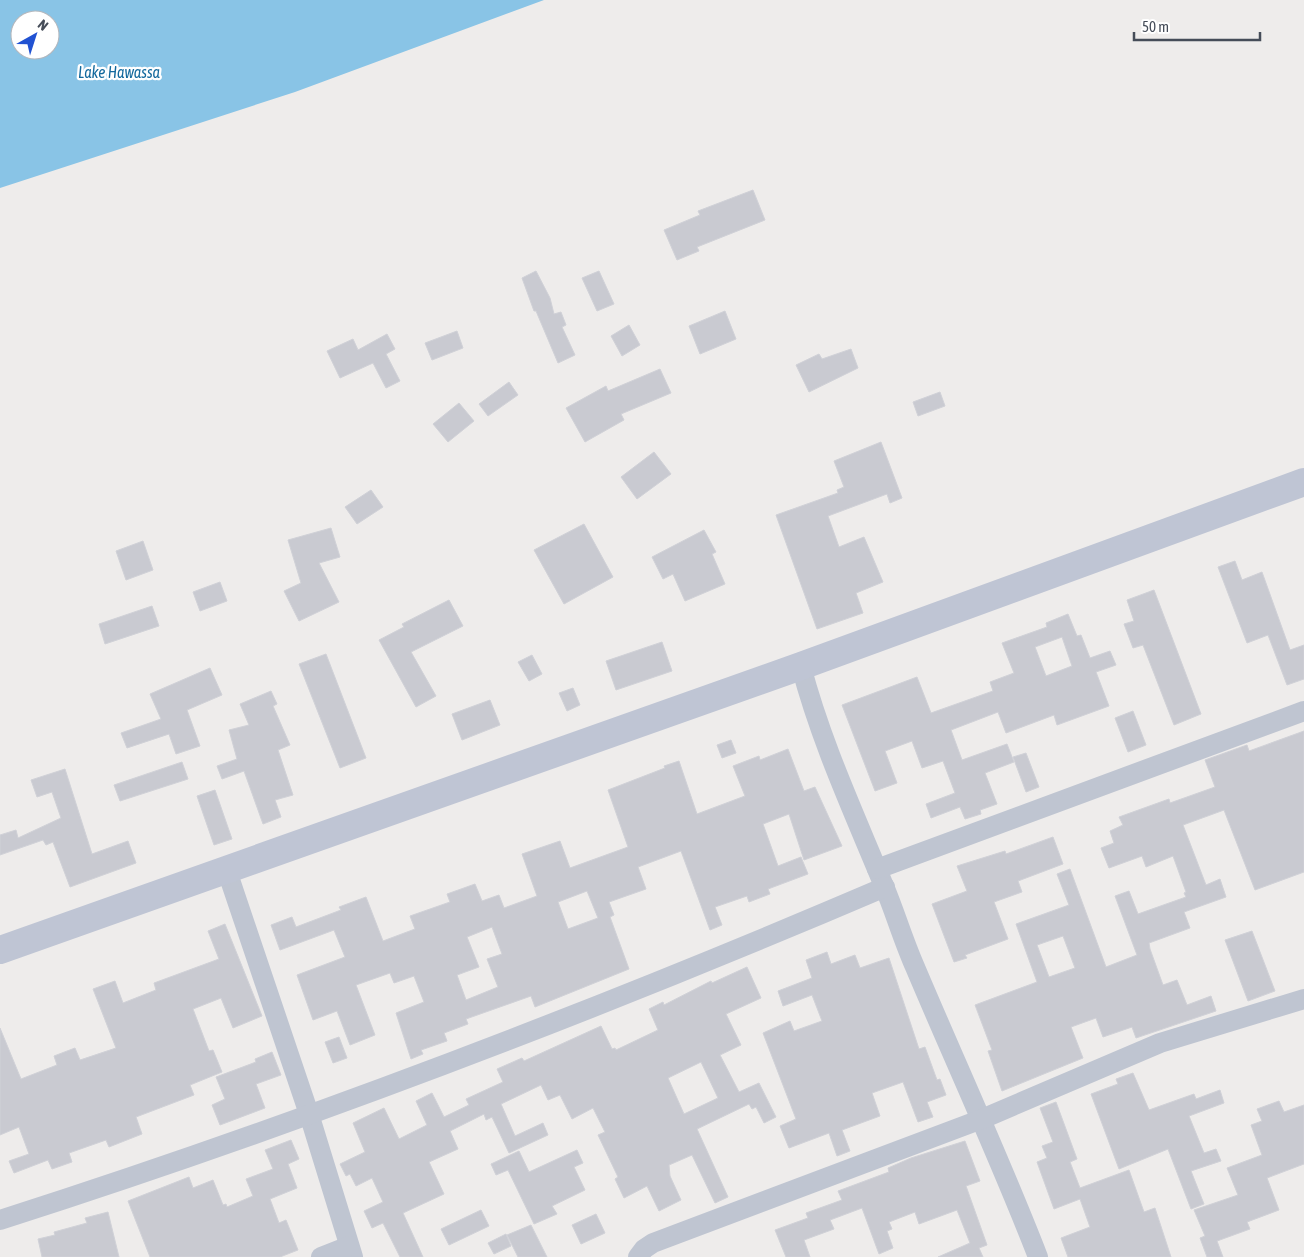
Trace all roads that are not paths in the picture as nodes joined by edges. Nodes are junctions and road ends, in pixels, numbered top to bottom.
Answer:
1 (1304, 482) edge
2 (801, 666) junction
3 (1304, 711) edge
4 (226, 868) junction
5 (881, 878) junction
6 (0, 950) edge
7 (1304, 999) edge
8 (309, 1114) junction
9 (982, 1119) junction
10 (0, 1220) edge
11 (351, 1252) edge
12 (321, 1257) edge
13 (638, 1257) edge
14 (1038, 1257) edge

1 - 2 main road
2 - 4 main road
2 - 5 street
3 - 5 street
4 - 6 main road
4 - 8 street
5 - 8 street
5 - 9 street
7 - 9 street
8 - 10 street
8 - 11 street
9 - 13 street
9 - 14 street
11 - 12 street

